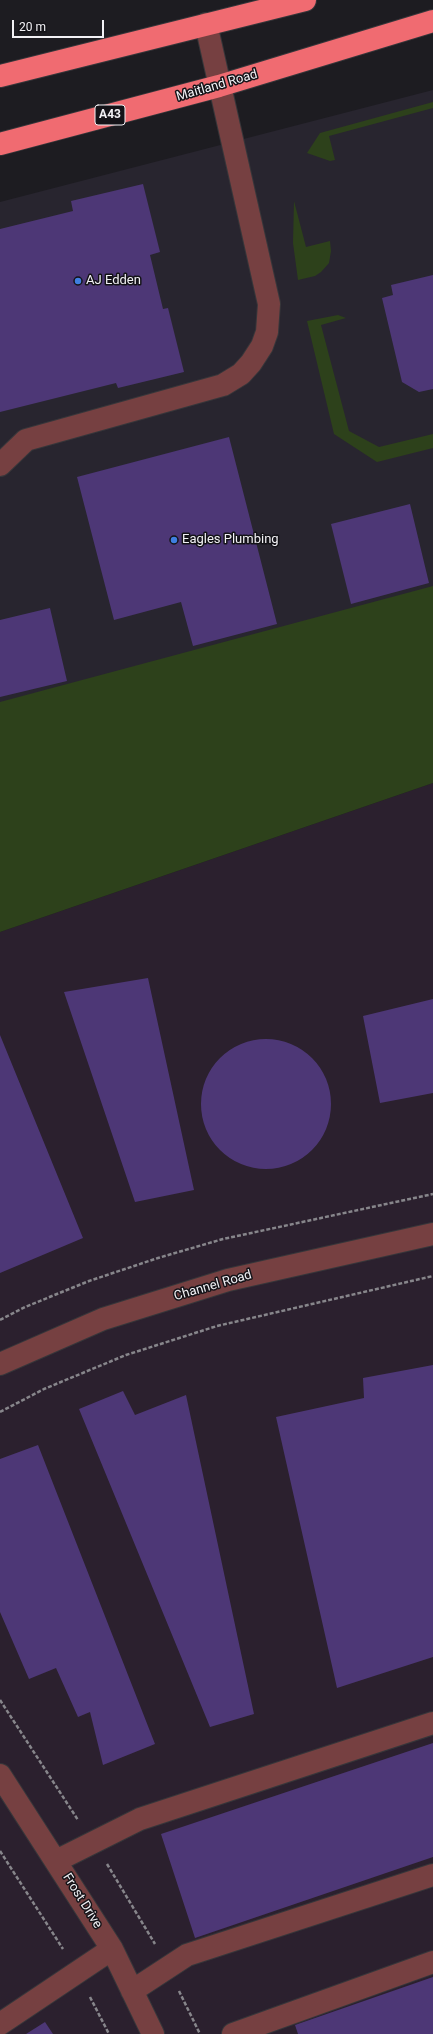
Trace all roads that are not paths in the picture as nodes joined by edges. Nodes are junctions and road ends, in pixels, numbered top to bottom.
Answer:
1 (305, 0) edge
2 (433, 22) edge
3 (206, 24) junction
4 (0, 76) edge
5 (219, 86) junction
6 (0, 144) edge
7 (0, 465) edge
8 (433, 1234) edge
9 (0, 1364) edge
10 (433, 1723) edge
11 (0, 1775) edge
12 (56, 1861) junction
13 (433, 1875) edge
14 (112, 1949) junction
15 (433, 1962) edge
16 (132, 1991) junction
17 (0, 2024) edge
18 (153, 2034) edge
19 (233, 2034) edge

1 - 3 highway
2 - 5 highway, Maitland Road / A43
3 - 4 highway
3 - 5 street
5 - 6 highway, Maitland Road / A43
5 - 7 street
8 - 9 street, Channel Road
10 - 12 street
11 - 12 street, Frost Drive
12 - 14 street, Frost Drive
13 - 16 street
14 - 16 street, Frost Drive
14 - 17 street
15 - 19 street
16 - 18 street, Frost Drive

